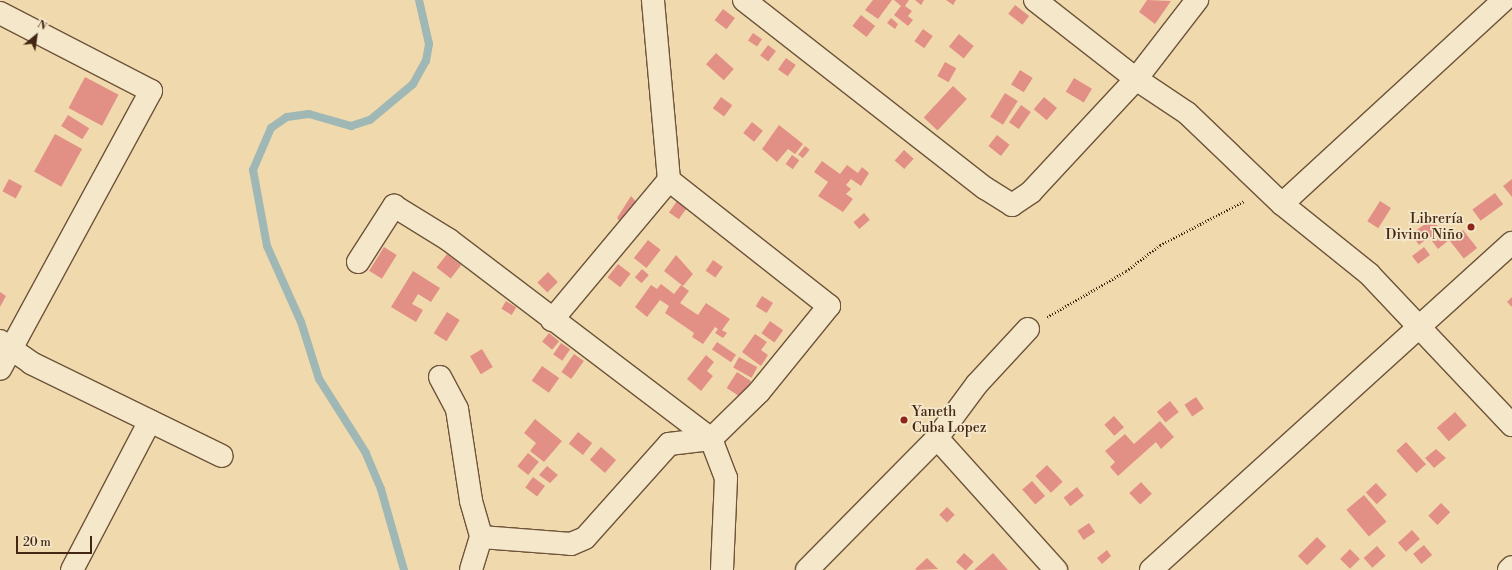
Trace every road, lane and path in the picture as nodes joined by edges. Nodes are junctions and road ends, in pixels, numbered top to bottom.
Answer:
1 (653, 0) edge
2 (744, 0) edge
3 (1035, 0) edge
4 (1197, 0) edge
5 (1504, 0) edge
6 (0, 13) edge
7 (1136, 79) junction
8 (669, 180) junction
9 (1266, 189) junction
10 (1282, 204) junction
11 (1512, 243) edge
12 (358, 262) dead end
13 (552, 320) junction
14 (1422, 326) junction
15 (1028, 329) joint
16 (6, 344) edge
17 (0, 369) edge
18 (440, 377) dead end
19 (150, 421) junction
20 (1512, 425) edge
21 (937, 438) junction
22 (711, 439) junction
23 (222, 456) dead end
24 (481, 537) junction
25 (1512, 567) edge
26 (72, 570) edge
27 (471, 570) edge
28 (722, 570) edge
29 (807, 570) edge
30 (1056, 570) edge
31 (1150, 570) edge
32 (1509, 570) edge

1 - 8 street
2 - 7 street
3 - 7 street
4 - 7 street
5 - 10 street
6 - 16 street
7 - 9 street
8 - 13 street
8 - 22 street
9 - 10 street
9 - 15 path
10 - 14 street
11 - 14 street
12 - 13 street
13 - 22 street
14 - 20 street
14 - 31 street
15 - 21 street
16 - 17 street
16 - 19 street
18 - 24 street
19 - 23 street
19 - 26 street
21 - 29 street
21 - 30 street
22 - 24 street
22 - 28 street
24 - 27 street
25 - 32 street

